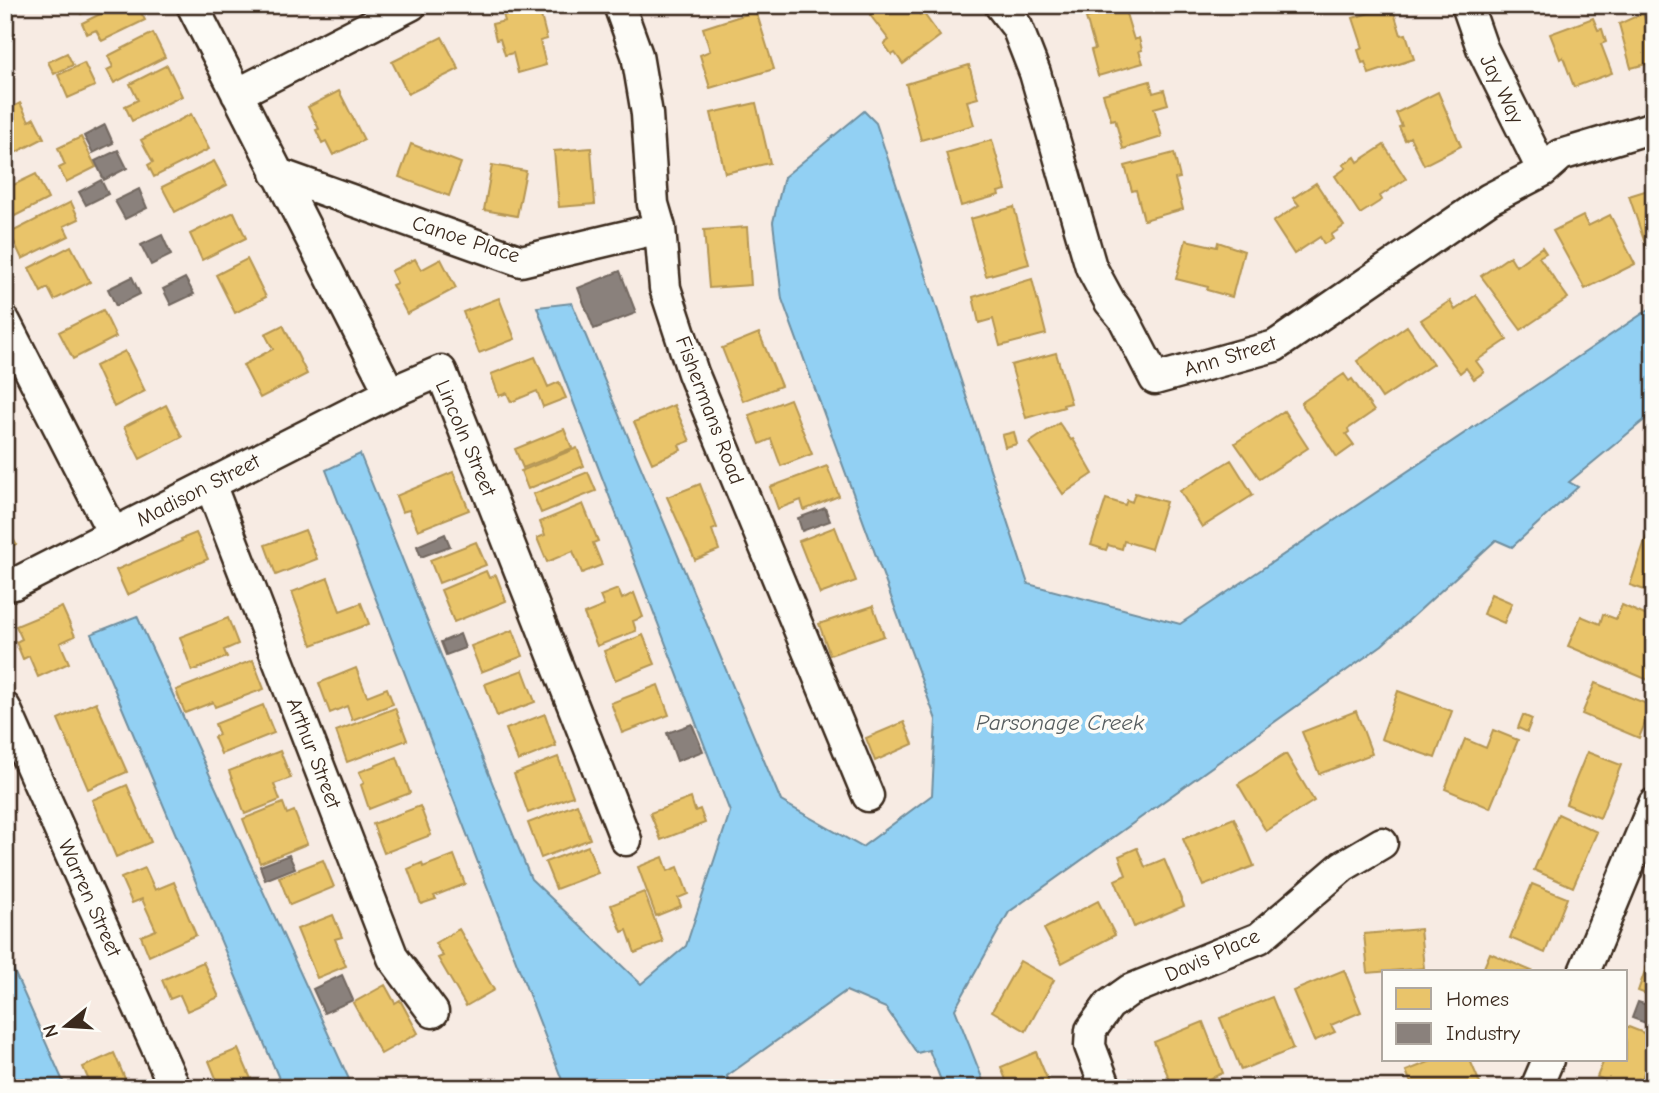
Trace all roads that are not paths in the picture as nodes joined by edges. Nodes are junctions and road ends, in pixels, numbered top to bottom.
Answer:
1 (192, 5) edge
2 (411, 5) edge
3 (619, 5) edge
4 (1000, 5) edge
5 (1467, 5) edge
6 (237, 94) junction
7 (1654, 127) edge
8 (1543, 171) junction
9 (276, 173) junction
10 (660, 228) junction
11 (5, 322) edge
12 (390, 393) junction
13 (210, 484) junction
14 (113, 533) junction
15 (5, 585) edge
16 (5, 708) edge
17 (868, 796) dead end
18 (1654, 804) edge
19 (626, 840) dead end
20 (1382, 844) dead end
21 (1585, 970) edge
22 (433, 1012) dead end
23 (1547, 1062) edge
24 (175, 1088) edge
25 (1106, 1088) edge
26 (1536, 1088) edge

1 - 6 street
2 - 6 street
3 - 10 street, Fishermans Road
4 - 8 street, Ann Street
5 - 8 street, Jay Way
6 - 9 street
7 - 8 street, Ann Street
9 - 10 street, Canoe Place
9 - 12 street
10 - 17 street, Fishermans Road
11 - 14 street
12 - 13 street, Madison Street
12 - 19 street, Lincoln Street
13 - 14 street, Madison Street
13 - 22 street, Arthur Street
14 - 15 street, Madison Street
16 - 24 street, Warren Street
18 - 21 street
20 - 25 street, Davis Place
23 - 26 street

